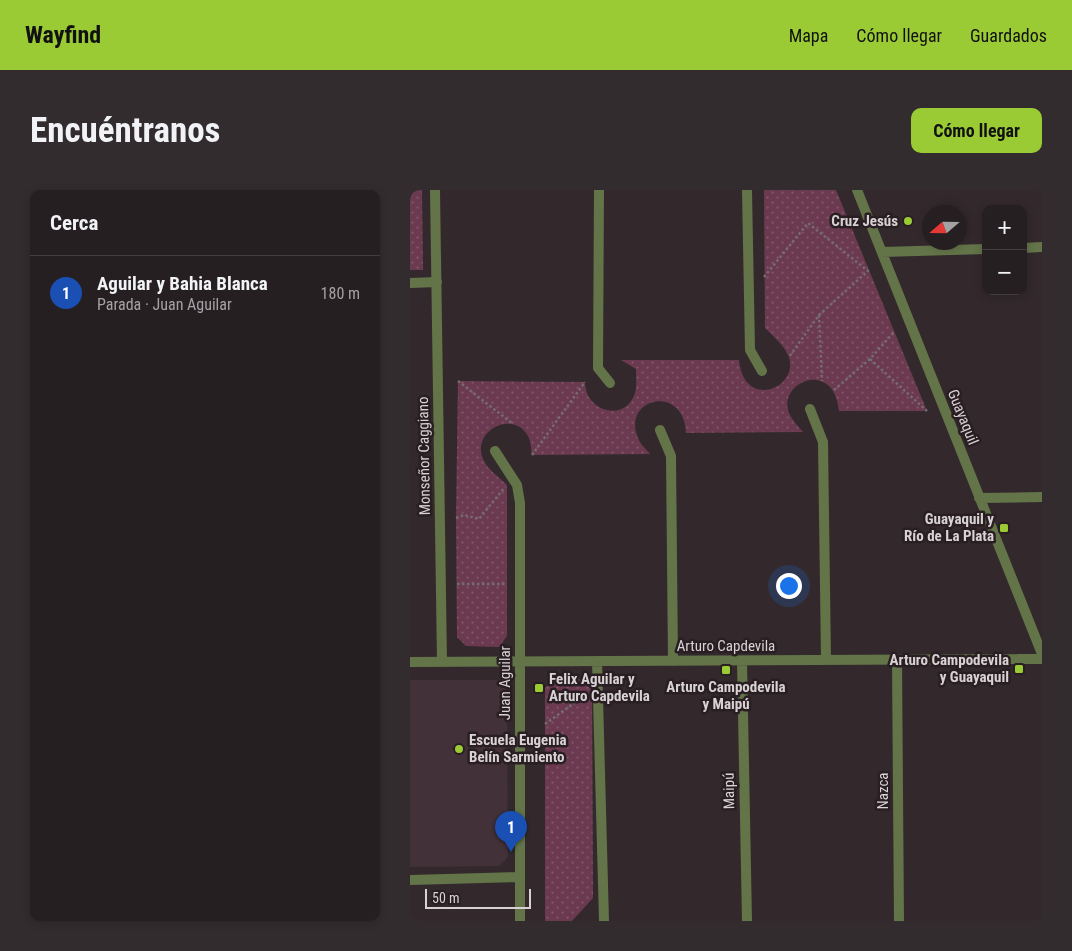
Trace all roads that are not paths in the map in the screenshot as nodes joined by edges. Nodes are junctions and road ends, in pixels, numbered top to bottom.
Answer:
1 (435, 190) edge
2 (599, 190) edge
3 (747, 190) edge
4 (857, 190) edge
5 (1042, 247) edge
6 (1027, 248) edge
7 (982, 249) edge
8 (882, 252) junction
9 (436, 282) junction
10 (410, 283) edge
11 (762, 370) dead end
12 (610, 382) dead end
13 (810, 409) dead end
14 (660, 430) dead end
15 (495, 451) dead end
16 (1042, 497) edge
17 (979, 498) junction
18 (1042, 654) edge
19 (1042, 659) edge
20 (826, 660) junction
21 (897, 660) junction
22 (673, 661) junction
23 (742, 661) junction
24 (410, 662) edge
25 (442, 662) junction
26 (520, 662) junction
27 (597, 662) junction
28 (520, 878) junction
29 (410, 880) edge
30 (520, 921) edge
31 (604, 921) edge
32 (747, 921) edge
33 (899, 921) edge

1 - 9 street, Monseñor Caggiano
2 - 12 street
3 - 11 street
4 - 8 street, Guayaquil
5 - 6 street
7 - 8 street
8 - 17 street, Guayaquil
9 - 10 street
9 - 25 street, Monseñor Caggiano
13 - 20 street
14 - 22 street
15 - 26 street, Juan Aguilar
16 - 17 street
17 - 18 street, Guayaquil
19 - 21 street, Arturo Capdevila
20 - 21 street, Arturo Capdevila
20 - 23 street, Arturo Capdevila
21 - 33 street, Nazca
22 - 23 street, Arturo Capdevila
22 - 27 street, Arturo Capdevila
23 - 32 street, Maipú
24 - 25 street, Arturo Capdevila
25 - 26 street, Arturo Capdevila
26 - 27 street, Arturo Capdevila
26 - 28 street, Juan Aguilar
27 - 31 street
28 - 29 street
28 - 30 street, Juan Aguilar

